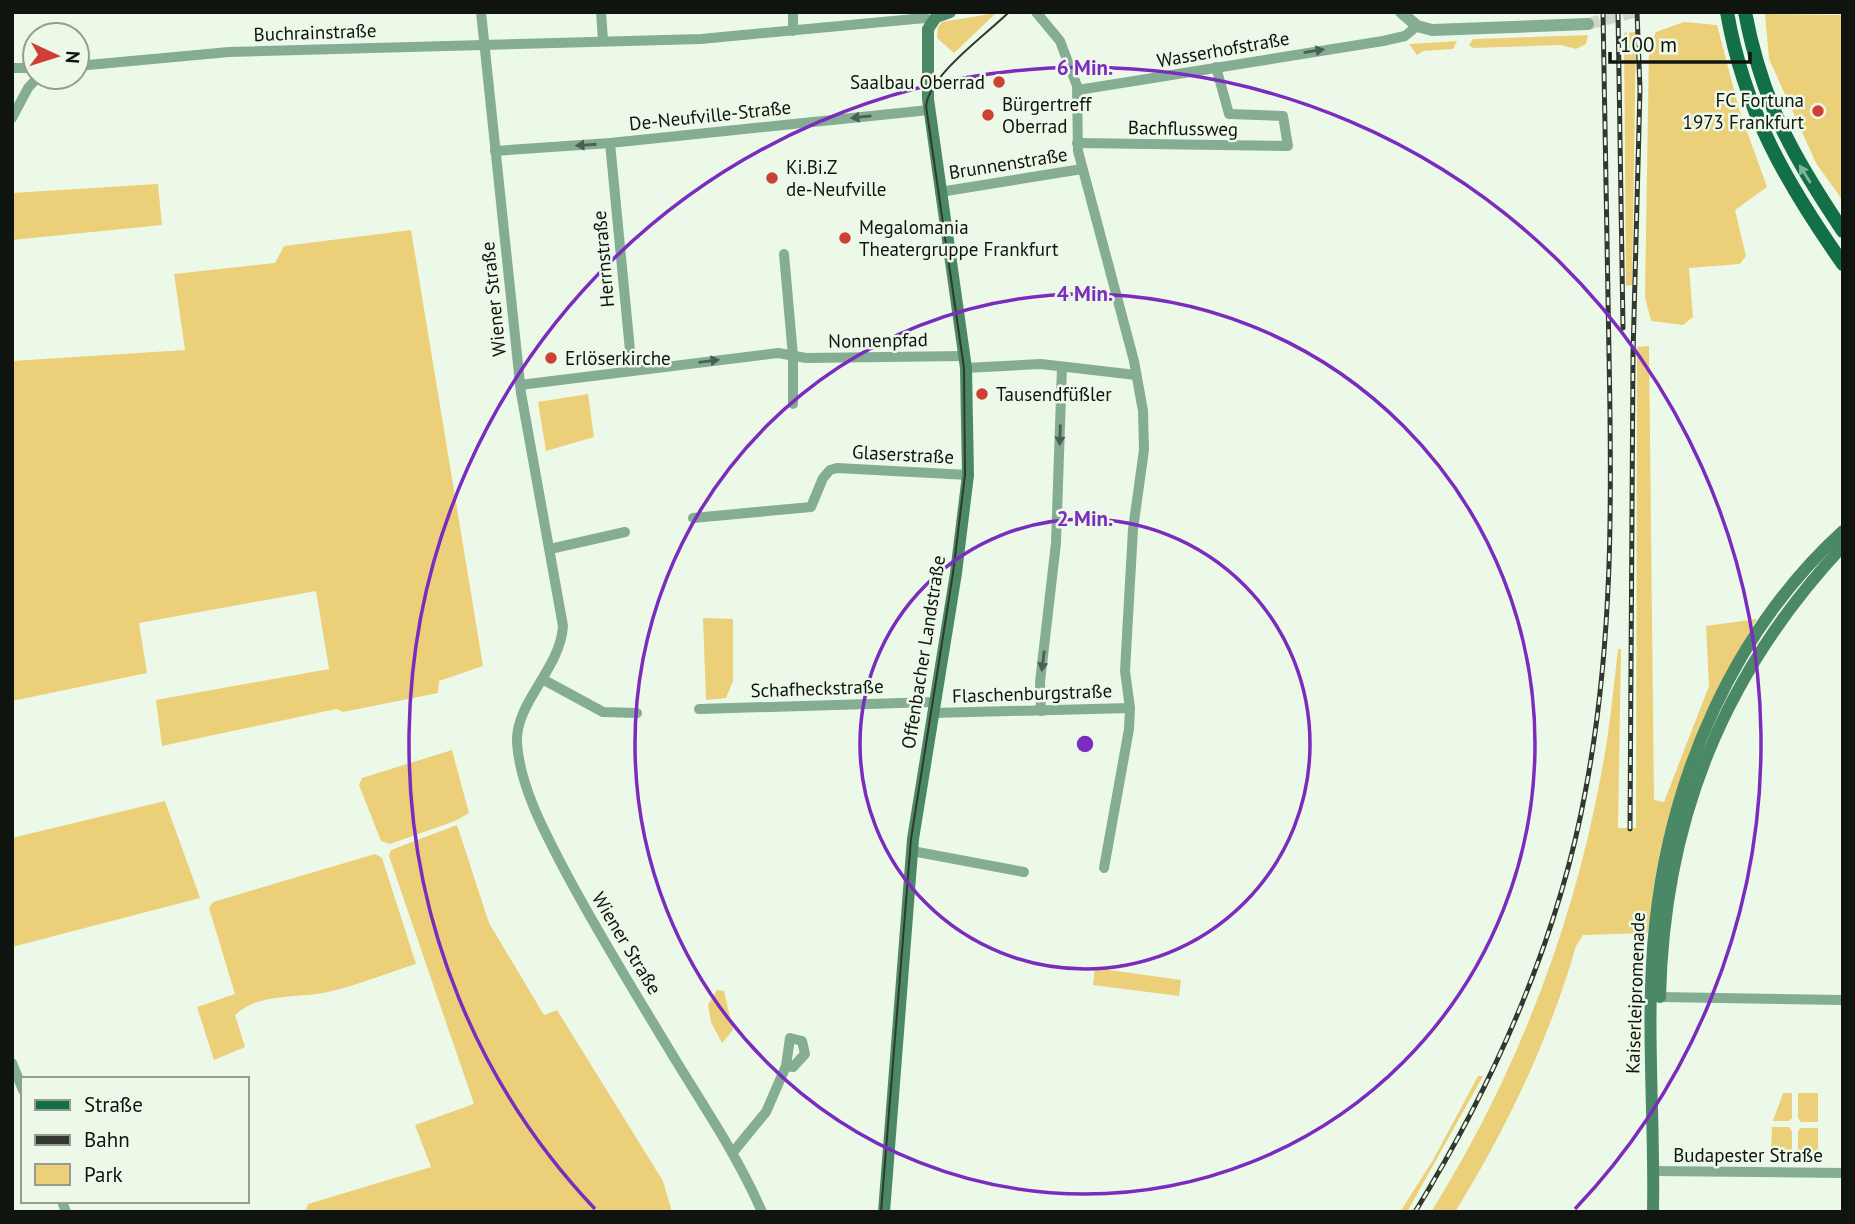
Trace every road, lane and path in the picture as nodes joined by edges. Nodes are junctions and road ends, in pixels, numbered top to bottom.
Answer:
1 (481, 12) edge
2 (601, 12) edge
3 (793, 12) edge
4 (950, 12) edge
5 (1036, 12) edge
6 (1401, 12) edge
7 (1727, 12) edge
8 (1745, 12) edge
9 (931, 21) junction
10 (1588, 23) tunnel mouth
11 (1417, 26) junction
12 (793, 31) junction
13 (603, 40) junction
14 (484, 43) junction
15 (91, 65) edge
16 (1216, 67) junction
17 (1078, 90) junction
18 (26, 91) edge
19 (929, 105) junction
20 (12, 118) edge
21 (610, 143) junction
22 (1077, 143) junction
23 (495, 151) junction
24 (1082, 169) junction
25 (940, 192) junction
26 (1843, 231) edge
27 (784, 254) dead end
28 (1843, 264) edge
29 (793, 356) junction
30 (965, 362) junction
31 (1062, 367) junction
32 (632, 371) junction
33 (1136, 375) junction
34 (520, 385) junction
35 (793, 404) dead end
36 (968, 475) junction
37 (693, 518) dead end
38 (1843, 531) edge
39 (625, 532) dead end
40 (1843, 546) edge
41 (550, 549) junction
42 (544, 680) junction
43 (935, 708) junction
44 (1130, 708) junction
45 (699, 709) dead end
46 (1041, 711) junction
47 (637, 713) dead end
48 (912, 851) junction
49 (1104, 868) dead end
50 (1024, 872) dead end
51 (1656, 997) junction
52 (1843, 1000) edge
53 (12, 1063) edge
54 (786, 1066) dead end
55 (21, 1085) edge
56 (734, 1151) junction
57 (1654, 1171) junction
58 (1843, 1173) edge
59 (762, 1212) edge
60 (884, 1212) edge
61 (1653, 1212) edge

1 - 14 street, Wiener Straße
2 - 13 street
3 - 12 street
4 - 9 main road
5 - 17 street
6 - 11 street
7 - 28 main road
26 -> 8 main road
9 - 12 street, Buchrainstraße
9 - 19 main road, Offenbacher Landstraße
10 - 11 street
16 -> 11 street, Wasserhofstraße
12 - 13 street, Buchrainstraße
13 - 14 street, Buchrainstraße
14 - 15 street, Buchrainstraße
14 - 23 street, Wiener Straße
16 - 17 street, Wasserhofstraße
16 - 22 street, Bachflussweg
17 - 22 street
18 - 20 street
19 -> 21 street, De-Neufville-Straße
19 - 25 main road, Offenbacher Landstraße
21 -> 23 street, De-Neufville-Straße
21 - 32 street, Herrnstraße
22 - 24 street
23 - 34 street, Wiener Straße
24 - 25 street, Brunnenstraße
24 - 33 street
25 - 30 main road, Offenbacher Landstraße
27 - 29 street
29 - 30 street, Nonnenpfad
32 -> 29 street, Nonnenpfad
29 - 35 street
30 - 31 street, Nonnenpfad
30 - 36 main road, Offenbacher Landstraße
31 - 33 street, Nonnenpfad
31 -> 46 street
32 - 34 street, Nonnenpfad
33 - 44 street
34 - 41 street, Wiener Straße
36 - 37 street, Glaserstraße
36 - 43 main road, Offenbacher Landstraße
38 - 51 main road, Kaiserleipromenade
39 - 41 street
40 - 51 main road, Kaiserleipromenade
41 - 42 street, Wiener Straße
42 - 47 street
42 - 56 street, Wiener Straße
43 - 45 street, Schafheckstraße
43 - 46 street, Flaschenburgstraße
43 - 48 main road, Offenbacher Landstraße
44 - 46 street, Flaschenburgstraße
44 - 49 street
48 - 50 street
48 - 60 main road, Offenbacher Landstraße
51 - 52 street
51 - 57 main road, Kaiserleipromenade
53 - 55 street
54 - 56 street
56 - 59 street, Wiener Straße
57 - 58 street, Budapester Straße
57 - 61 main road, Kaiserleipromenade

